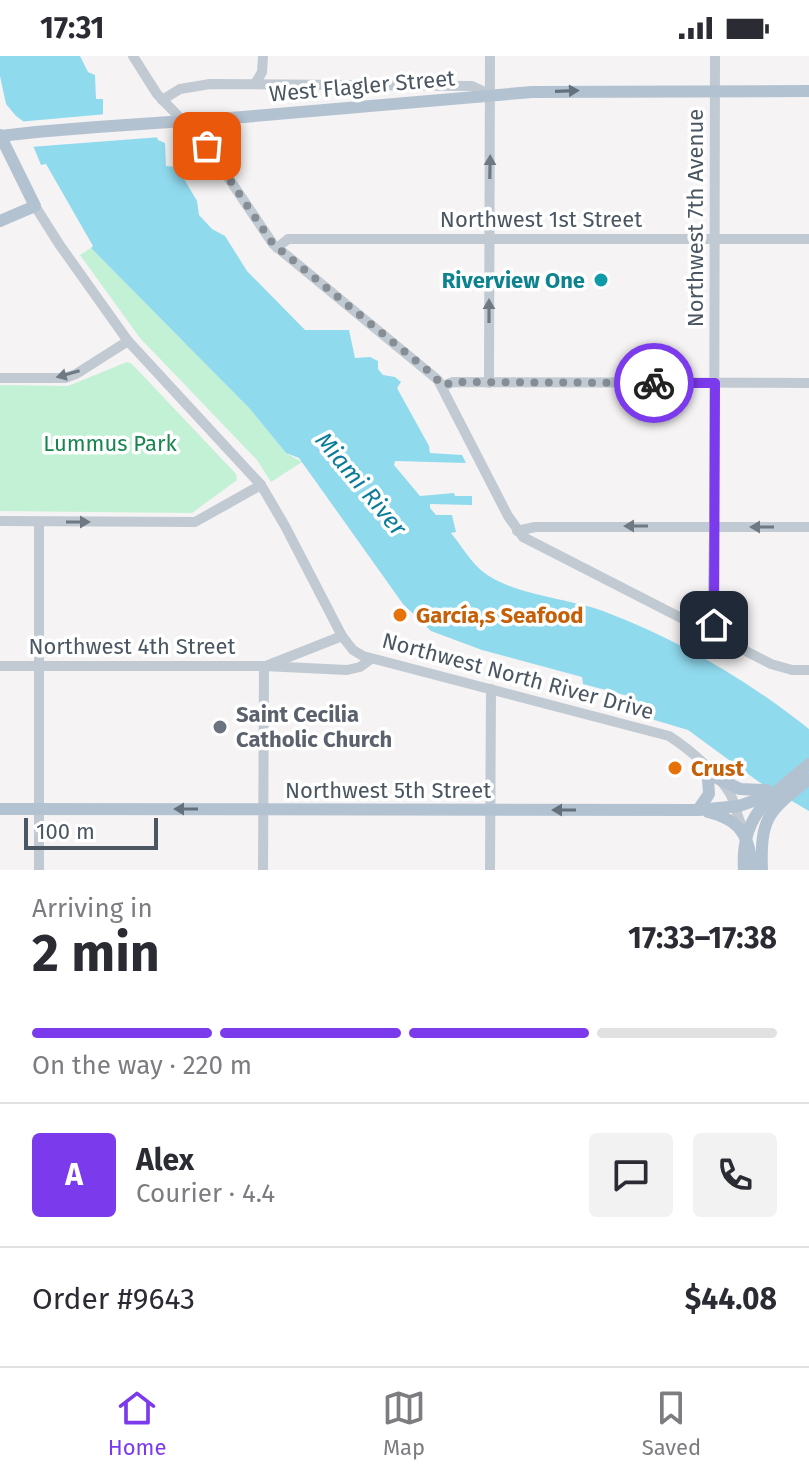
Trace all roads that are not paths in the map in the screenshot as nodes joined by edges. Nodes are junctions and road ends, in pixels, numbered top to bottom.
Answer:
1 (133, 56) edge
2 (263, 56) edge
3 (490, 56) edge
4 (715, 56) edge
5 (255, 84) junction
6 (715, 91) junction
7 (809, 91) edge
8 (489, 94) junction
9 (162, 100) junction
10 (0, 135) edge
11 (35, 206) junction
12 (0, 221) edge
13 (488, 239) junction
14 (809, 239) edge
15 (715, 240) junction
16 (277, 248) junction
17 (128, 341) junction
18 (0, 378) edge
19 (489, 383) junction
20 (715, 383) junction
21 (809, 383) edge
22 (443, 386) junction
23 (261, 485) junction
24 (0, 521) edge
25 (39, 522) junction
26 (714, 526) junction
27 (809, 527) edge
28 (517, 531) junction
29 (712, 633) junction
30 (342, 636) junction
31 (353, 650) junction
32 (371, 659) junction
33 (0, 666) edge
34 (264, 666) junction
35 (38, 667) junction
36 (347, 670) junction
37 (809, 670) edge
38 (491, 689) junction
39 (809, 764) edge
40 (711, 778) junction
41 (809, 779) edge
42 (758, 804) junction
43 (733, 807) junction
44 (0, 809) edge
45 (38, 810) junction
46 (264, 810) junction
47 (490, 810) junction
48 (698, 810) junction
49 (746, 836) junction
50 (39, 870) edge
51 (263, 870) edge
52 (490, 870) edge
53 (744, 870) edge
54 (752, 870) edge
55 (762, 870) edge

1 - 9 street
2 - 5 street
3 - 8 street
4 - 6 street, Northwest 7th Avenue
5 - 8 street, West Flagler Street
5 - 9 street, West Flagler Street
6 - 7 main road, West Flagler Street
8 -> 6 main road, West Flagler Street
6 - 15 street, Northwest 7th Avenue
8 - 10 main road, West Flagler Street, bridge
13 -> 8 street
9 - 16 street
10 - 11 main road, Northwest North River Drive
11 - 12 main road
11 - 17 street, Northwest North River Drive
13 - 15 street, Northwest 1st Street
13 - 16 street, Northwest 1st Street
19 -> 13 street
14 - 15 street, Northwest 1st Street
15 - 20 street, Northwest 7th Avenue
16 - 22 street
17 -> 18 street
17 - 23 street, Northwest North River Drive
19 - 20 street
19 - 22 street
20 - 21 street
20 - 26 street, Northwest 7th Avenue
22 - 28 street
25 -> 23 street
23 - 30 street, Northwest North River Drive
24 - 25 street
25 - 35 street
27 -> 26 street
26 -> 28 street
26 - 29 street, Northwest 7th Avenue
28 - 29 street
29 - 37 street
30 - 31 street, Northwest North River Drive
30 - 34 street, Northwest 4th Street
31 - 32 street, Northwest North River Drive
31 - 36 street
32 - 36 street, Northwest 4th Street
32 - 38 street, Northwest North River Drive
33 - 35 street, Northwest 4th Street
34 - 35 street, Northwest 4th Street
34 - 36 street, Northwest 4th Street
34 - 46 street
35 - 45 street
38 - 40 street, Northwest North River Drive
38 - 47 street
39 - 42 main road, Northwest 5th Street
40 - 42 main road
40 - 43 street, Northwest North River Drive
40 - 48 main road
41 - 42 main road
42 - 43 main road, Northwest 5th Street
42 - 49 main road
42 - 55 main road
43 - 48 main road, Northwest 5th Street
43 - 49 street, Northwest North River Drive
44 - 45 main road, Northwest 5th Street
46 -> 45 main road, Northwest 5th Street
45 - 50 street
46 - 47 main road, Northwest 5th Street
46 - 51 street
48 -> 47 main road, Northwest 5th Street
47 - 52 street
48 - 49 main road
49 - 53 main road
49 - 54 main road

